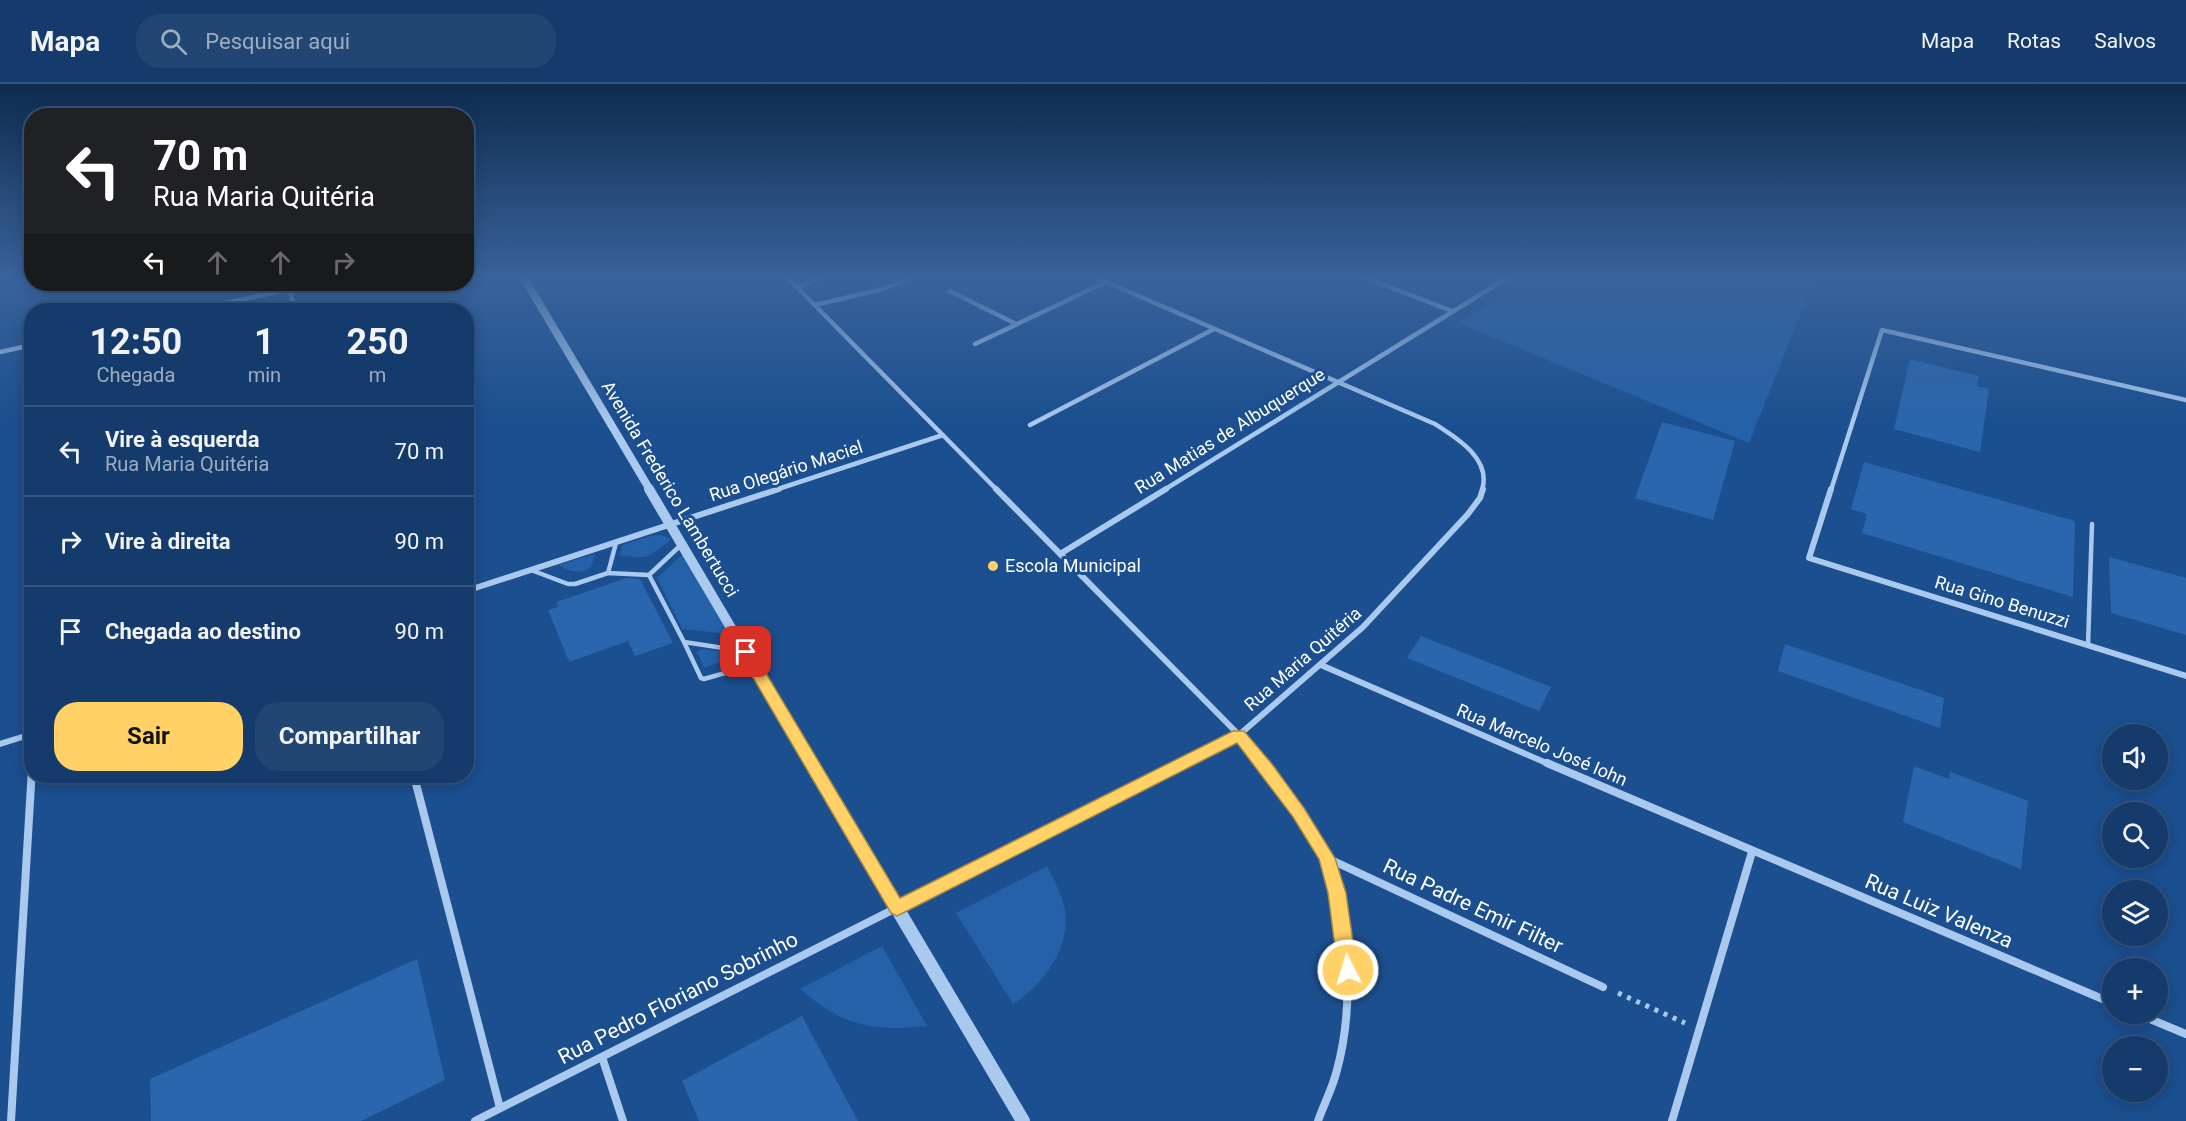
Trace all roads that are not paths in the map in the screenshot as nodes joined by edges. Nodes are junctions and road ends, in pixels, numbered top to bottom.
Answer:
1 (553, 326) edge
2 (836, 326) edge
3 (1011, 326) edge
4 (1208, 326) edge
5 (1427, 326) edge
6 (1214, 329) junction
7 (975, 344) dead end
8 (24, 347) edge
9 (0, 352) edge
10 (1337, 383) junction
11 (2186, 400) edge
12 (1030, 425) dead end
13 (943, 435) junction
14 (2092, 524) dead end
15 (670, 525) junction
16 (616, 543) junction
17 (682, 544) junction
18 (1060, 554) junction
19 (531, 570) junction
20 (608, 573) junction
21 (649, 575) junction
22 (474, 588) edge
23 (684, 642) junction
24 (2088, 645) junction
25 (746, 652) junction
26 (753, 665) junction
27 (1321, 665) junction
28 (2186, 676) edge
29 (1239, 735) junction
30 (24, 736) edge
31 (0, 744) edge
32 (31, 783) edge
33 (416, 783) edge
34 (1752, 852) junction
35 (1327, 858) junction
36 (897, 908) junction
37 (1603, 987) road end
38 (2102, 999) edge
39 (2162, 1024) edge
40 (2186, 1034) edge
41 (602, 1057) junction
42 (500, 1108) junction
43 (11, 1121) edge
44 (476, 1121) edge
45 (622, 1121) edge
46 (1023, 1121) edge
47 (1318, 1121) edge
48 (1672, 1121) edge

1 - 15 street, Avenida Frederico Lambertucci
2 - 13 street
3 - 7 street
4 - 6 street, Rua Maria Quitéria
5 - 10 street, Rua Matias de Albuquerque
6 - 10 street, Rua Maria Quitéria
6 - 12 street
8 - 9 street
10 - 18 street, Rua Matias de Albuquerque
10 - 27 street, Rua Maria Quitéria
11 - 24 street, Rua Gino Benuzzi
13 - 15 street, Rua Olegário Maciel
13 - 18 street
14 - 24 lane
15 - 16 street, Rua Olegário Maciel
15 - 17 street, Avenida Frederico Lambertucci
16 - 19 street, Rua Olegário Maciel
16 - 20 lane
17 - 21 lane
17 - 25 street, Avenida Frederico Lambertucci
18 - 29 street
19 - 20 lane
19 - 22 street, Rua Olegário Maciel
20 - 21 lane
21 - 23 lane
23 - 25 lane
23 - 26 lane
24 - 28 street, Rua Gino Benuzzi
25 - 26 street, Avenida Frederico Lambertucci
26 - 36 street, Avenida Frederico Lambertucci
27 - 29 street, Rua Maria Quitéria
27 - 34 street, Rua Marcelo José Iohn
29 - 35 street
29 - 36 street, Rua Maria Quitéria
30 - 31 street
32 - 43 street
33 - 42 street
34 - 38 street, Rua Luiz Valenza
34 - 48 street
35 - 37 street, Rua Padre Emir Filter
35 - 47 street
36 - 41 street, Rua Pedro Floriano Sobrinho
36 - 46 street, Avenida Frederico Lambertucci
39 - 40 street
41 - 42 street, Rua Pedro Floriano Sobrinho
41 - 45 street
42 - 44 street, Rua Pedro Floriano Sobrinho

